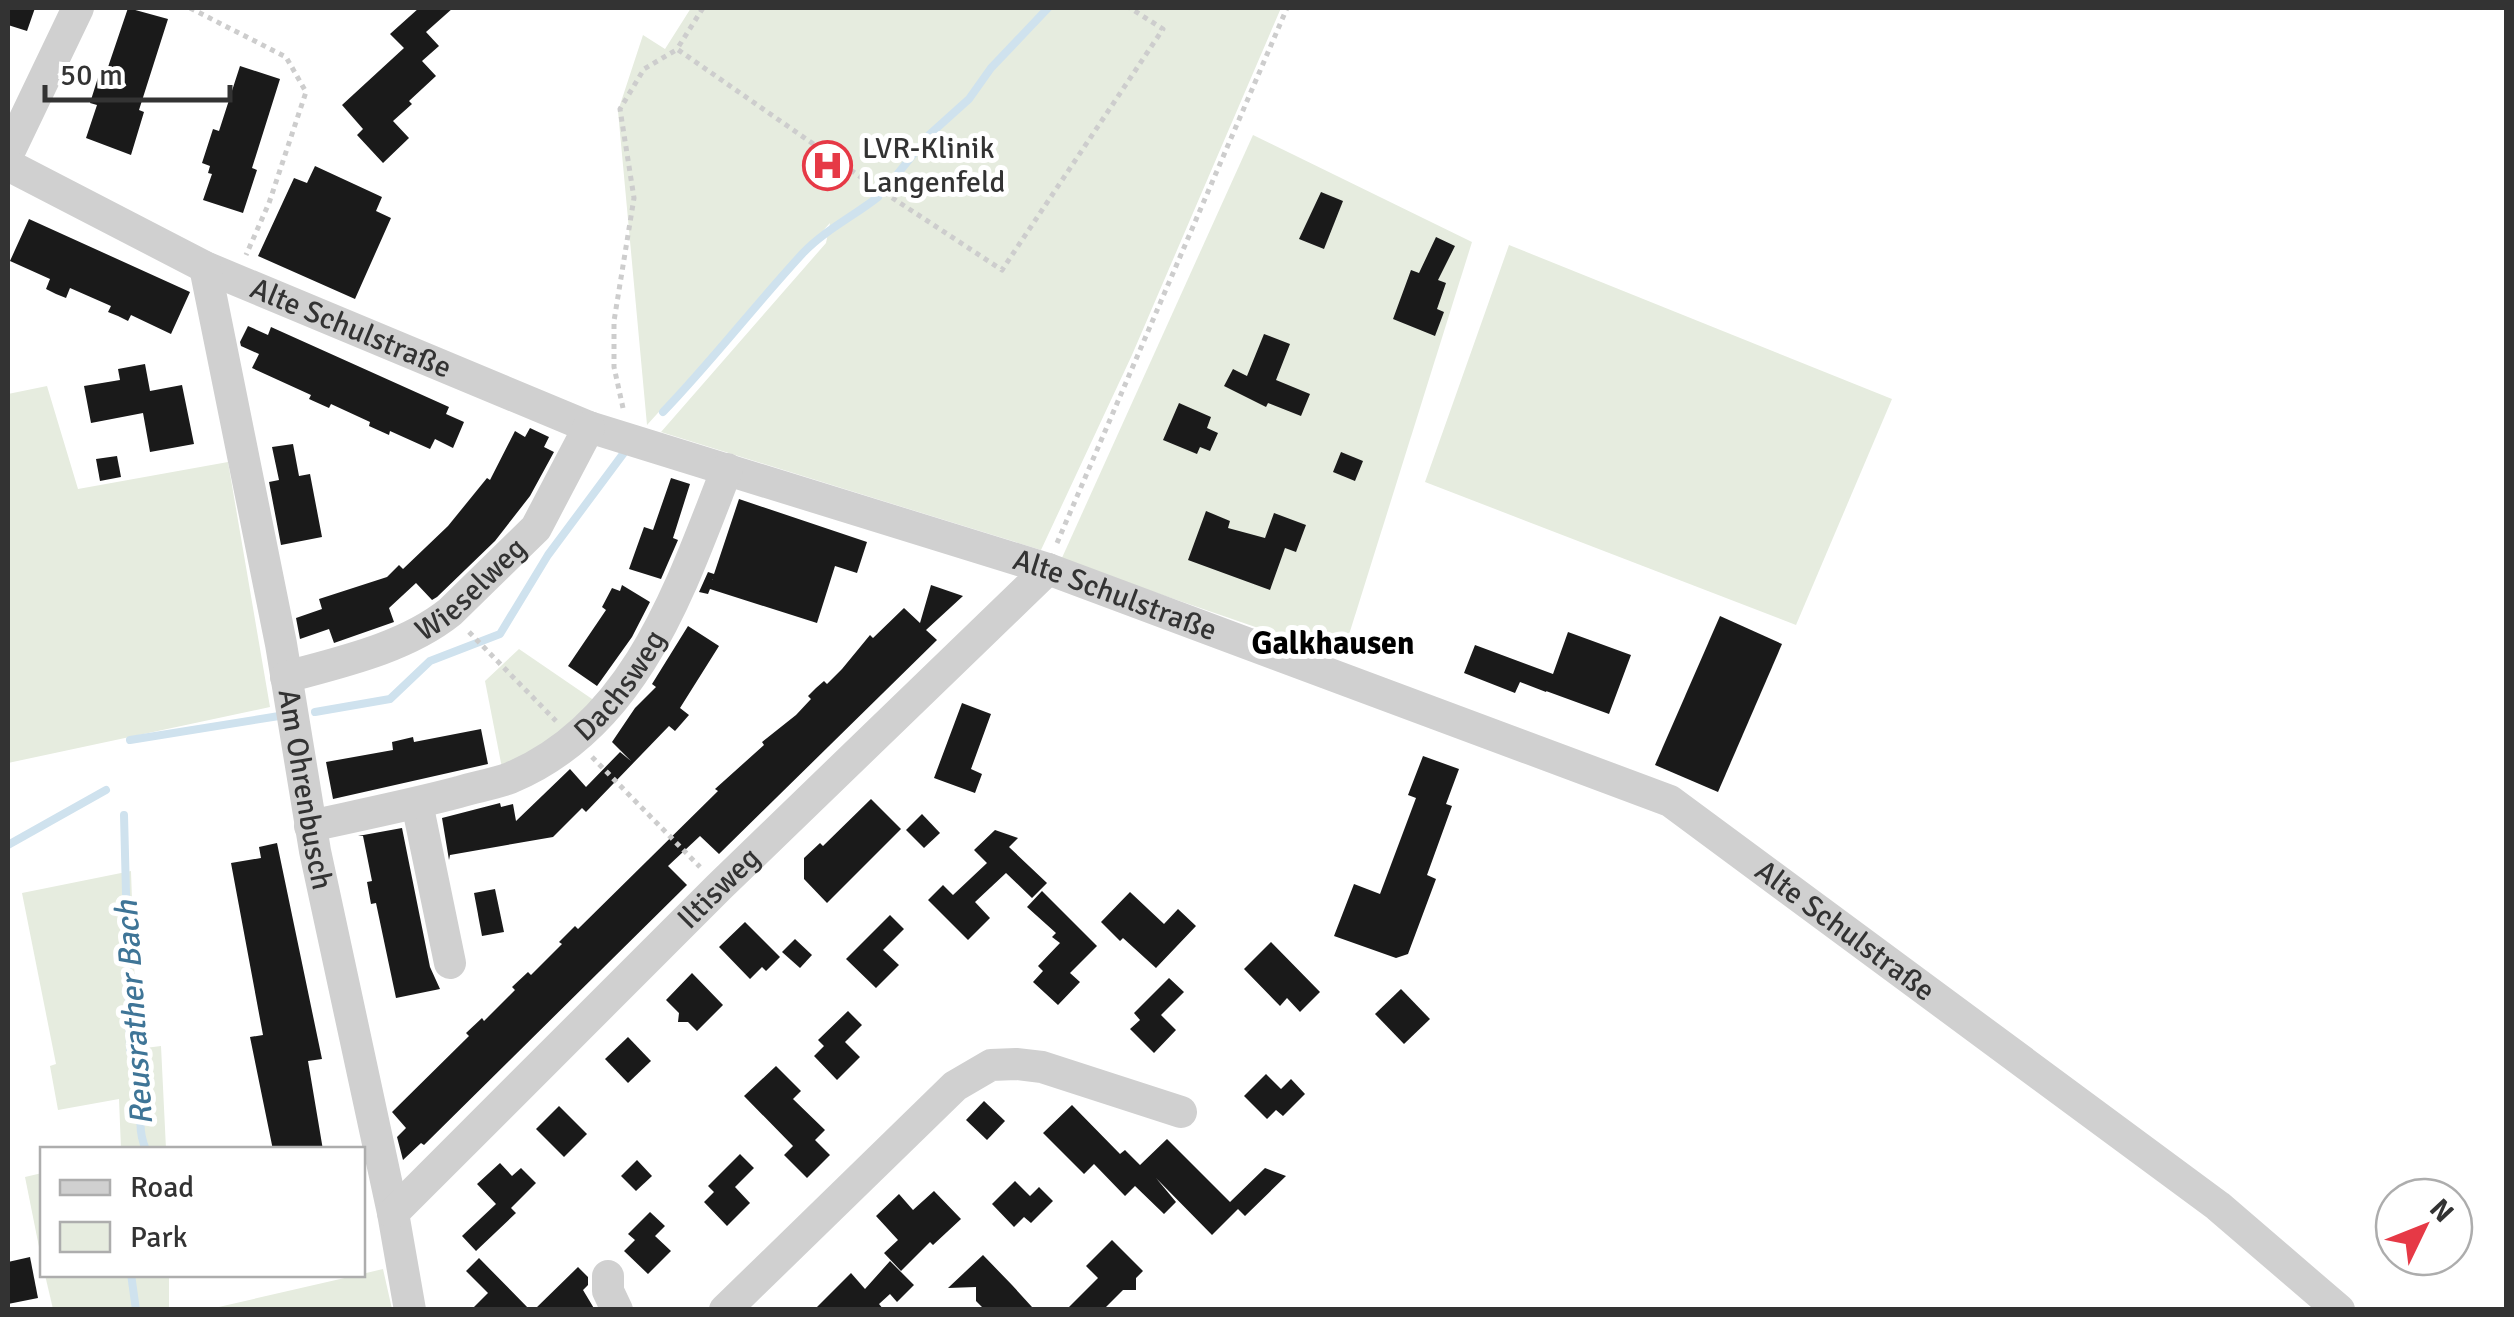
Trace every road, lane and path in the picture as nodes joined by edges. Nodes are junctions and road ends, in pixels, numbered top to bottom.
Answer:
1 (78, 8) edge
2 (190, 8) edge
3 (703, 8) edge
4 (1130, 8) edge
5 (1287, 8) edge
6 (677, 50) junction
7 (8, 154) edge
8 (8, 165) edge
9 (220, 274) junction
10 (624, 408) dead end
11 (589, 428) junction
12 (728, 470) junction
13 (1048, 569) junction
14 (490, 653) dead end
15 (286, 677) junction
16 (575, 739) junction
17 (418, 803) junction
18 (310, 826) junction
19 (719, 886) junction
20 (450, 962) dead end
21 (1182, 1112) dead end
22 (393, 1214) junction
23 (608, 1276) dead end
24 (410, 1310) edge
25 (617, 1310) edge
26 (726, 1310) edge
27 (2338, 1310) edge

1 - 7 street
2 - 9 path
3 - 6 path
4 - 6 path
5 - 13 path
6 - 10 path
8 - 9 street, Alte Schulstraße
9 - 11 street, Alte Schulstraße
9 - 15 street, Am Ohrenbusch
11 - 12 street, Alte Schulstraße
11 - 15 street, Wieselweg
12 - 13 street, Alte Schulstraße
12 - 16 street, Dachsweg
13 - 19 street, Iltisweg
13 - 27 street, Alte Schulstraße
14 - 16 path
15 - 18 street, Am Ohrenbusch
16 - 17 street, Dachsweg
16 - 19 path
17 - 18 street, Dachsweg
17 - 20 street
18 - 22 street, Am Ohrenbusch
19 - 22 street, Iltisweg
21 - 26 street
22 - 24 street, Am Ohrenbusch
23 - 25 street

